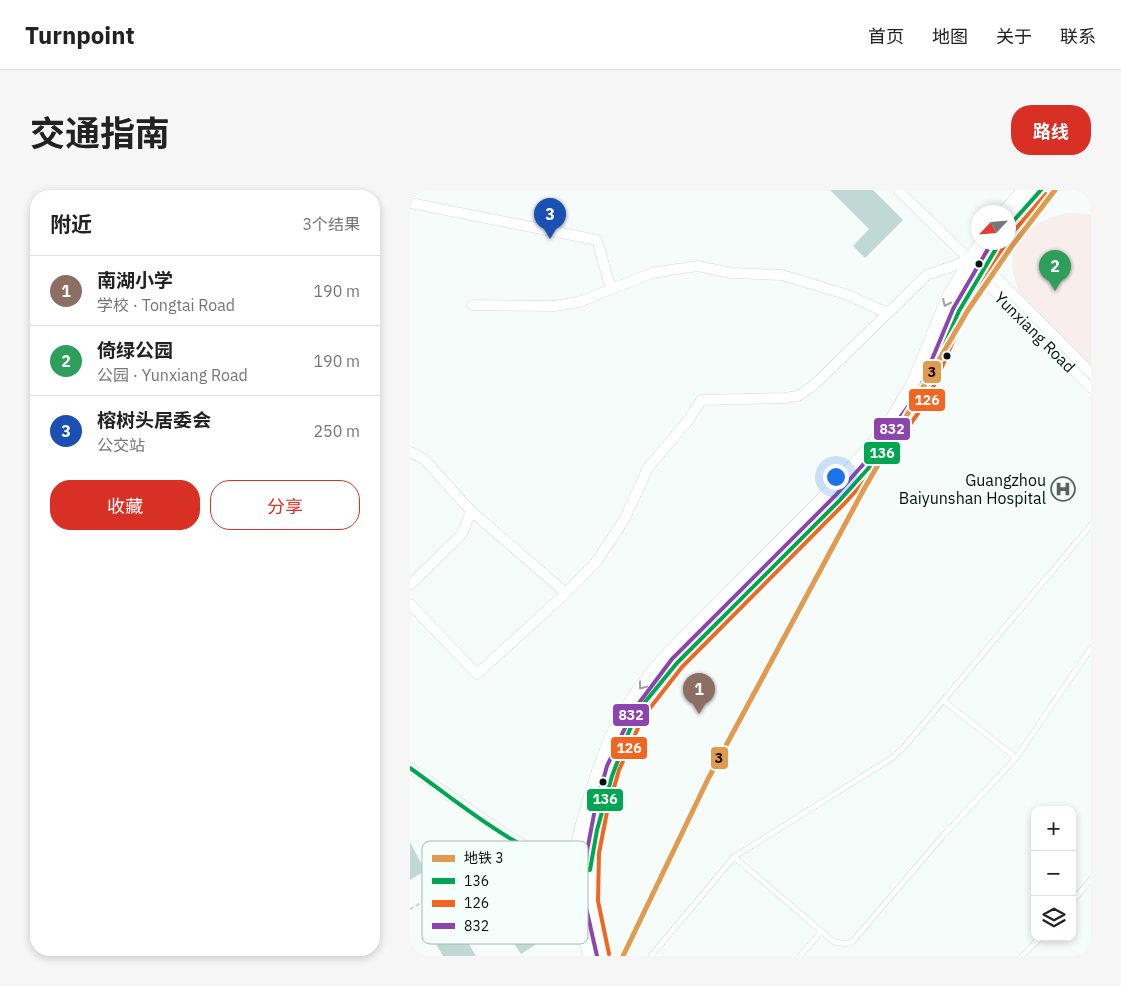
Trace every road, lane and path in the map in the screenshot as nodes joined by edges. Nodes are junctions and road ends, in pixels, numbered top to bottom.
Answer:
1 (898, 190) edge
2 (1025, 190) edge
3 (1041, 190) edge
4 (410, 203) edge
5 (1011, 205) edge
6 (1016, 219) edge
7 (977, 250) edge
8 (995, 250) edge
9 (970, 260) junction
10 (982, 270) junction
11 (611, 289) junction
12 (472, 305) dead end
13 (888, 312) junction
14 (1091, 373) edge
15 (1091, 388) edge
16 (410, 452) edge
17 (471, 511) junction
18 (1091, 525) edge
19 (410, 585) edge
20 (566, 594) junction
21 (410, 604) edge
22 (1091, 648) edge
23 (944, 701) junction
24 (1016, 758) junction
25 (410, 768) edge
26 (517, 841) edge
27 (580, 841) edge
28 (734, 857) junction
29 (590, 870) joint
30 (1091, 879) edge
31 (1076, 897) edge
32 (422, 902) edge
33 (410, 909) edge
34 (821, 932) junction
35 (1037, 941) edge
36 (603, 956) edge
37 (651, 956) edge
38 (800, 956) edge
39 (1022, 956) edge

1 - 9 street
2 - 5 main road
3 - 6 main road
4 - 11 street
7 - 9 main road
8 - 10 main road
9 - 10 street
9 - 13 street
9 -> 27 main road
10 - 14 street, Yunxiang Road
10 - 15 street, Yunxiang Road
10 - 29 main road
11 - 12 street
11 - 13 street
13 - 20 street
16 - 17 street
17 - 19 street
17 - 20 street
18 - 23 lane
20 - 21 street
22 - 24 lane
23 - 24 lane
23 - 28 lane
24 - 34 lane
25 - 26 street
28 - 34 lane
28 - 37 lane
29 - 36 main road
30 - 31 lane
32 - 33 path
34 - 38 lane
35 - 39 lane

